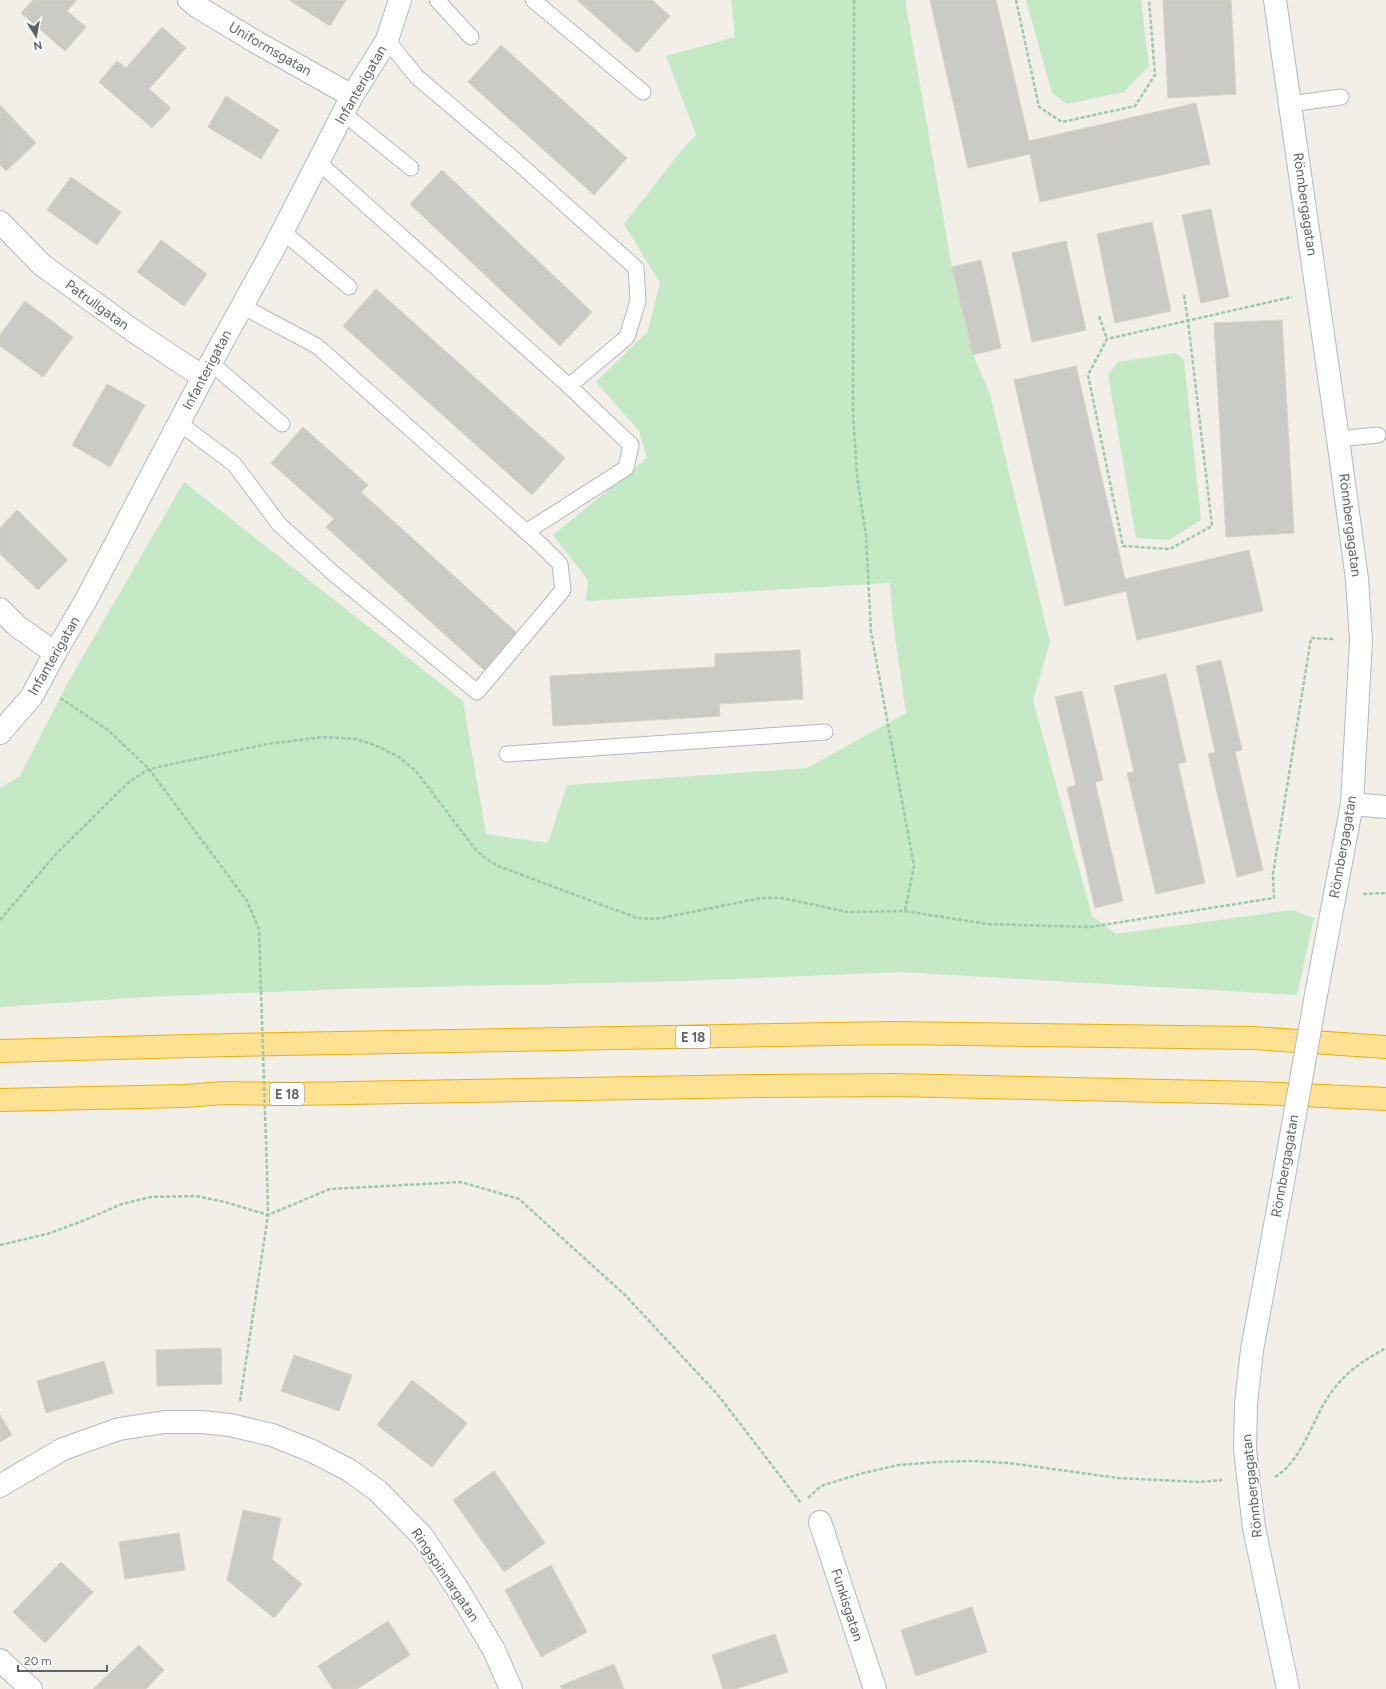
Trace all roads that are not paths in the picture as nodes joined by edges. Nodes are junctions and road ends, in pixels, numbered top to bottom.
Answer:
1 (189, 0) edge
2 (400, 0) edge
3 (437, 0) edge
4 (533, 0) edge
5 (1275, 0) edge
6 (471, 37) dead end
7 (387, 40) junction
8 (643, 92) dead end
9 (1341, 97) dead end
10 (1290, 104) junction
11 (348, 105) junction
12 (318, 162) junction
13 (411, 168) dead end
14 (0, 222) edge
15 (282, 231) junction
16 (349, 287) dead end
17 (242, 306) junction
18 (207, 370) junction
19 (569, 386) junction
20 (179, 423) junction
21 (282, 424) dead end
22 (1378, 435) dead end
23 (1338, 439) junction
24 (526, 532) junction
25 (0, 609) edge
26 (55, 653) junction
27 (825, 732) dead end
28 (0, 733) edge
29 (507, 754) dead end
30 (1352, 804) junction
31 (1386, 807) edge
32 (1386, 1047) edge
33 (0, 1051) edge
34 (1386, 1099) edge
35 (0, 1100) edge
36 (0, 1486) edge
37 (820, 1522) road end
38 (0, 1660) edge
39 (31, 1689) edge
40 (511, 1689) edge
41 (875, 1689) edge
42 (1288, 1689) edge

1 - 11 street, Uniformsgatan
2 - 7 street, Infanterigatan
3 - 6 lane
4 - 8 lane
5 - 10 street, Rönnbergagatan
7 - 11 street, Infanterigatan
7 - 19 lane
9 - 10 lane
10 - 23 street, Rönnbergagatan
11 - 12 street, Infanterigatan
11 - 13 lane
12 - 15 street, Infanterigatan
12 - 19 lane
14 - 18 street, Patrullgatan
15 - 16 lane
15 - 17 street, Infanterigatan
17 - 18 street, Infanterigatan
17 - 24 lane
18 - 20 street, Infanterigatan
18 - 21 lane
19 - 24 lane
20 - 24 lane
20 - 26 street, Infanterigatan
22 - 23 lane
23 - 30 street, Rönnbergagatan
25 - 26 street
26 - 28 street, Infanterigatan
27 - 29 lane
30 - 31 street
30 - 42 street, Rönnbergagatan, bridge
32 - 33 highway, E 18
34 - 35 highway, E 18
36 - 40 street, Ringspinnargatan
37 - 41 street, Funkisgatan
38 - 39 street

